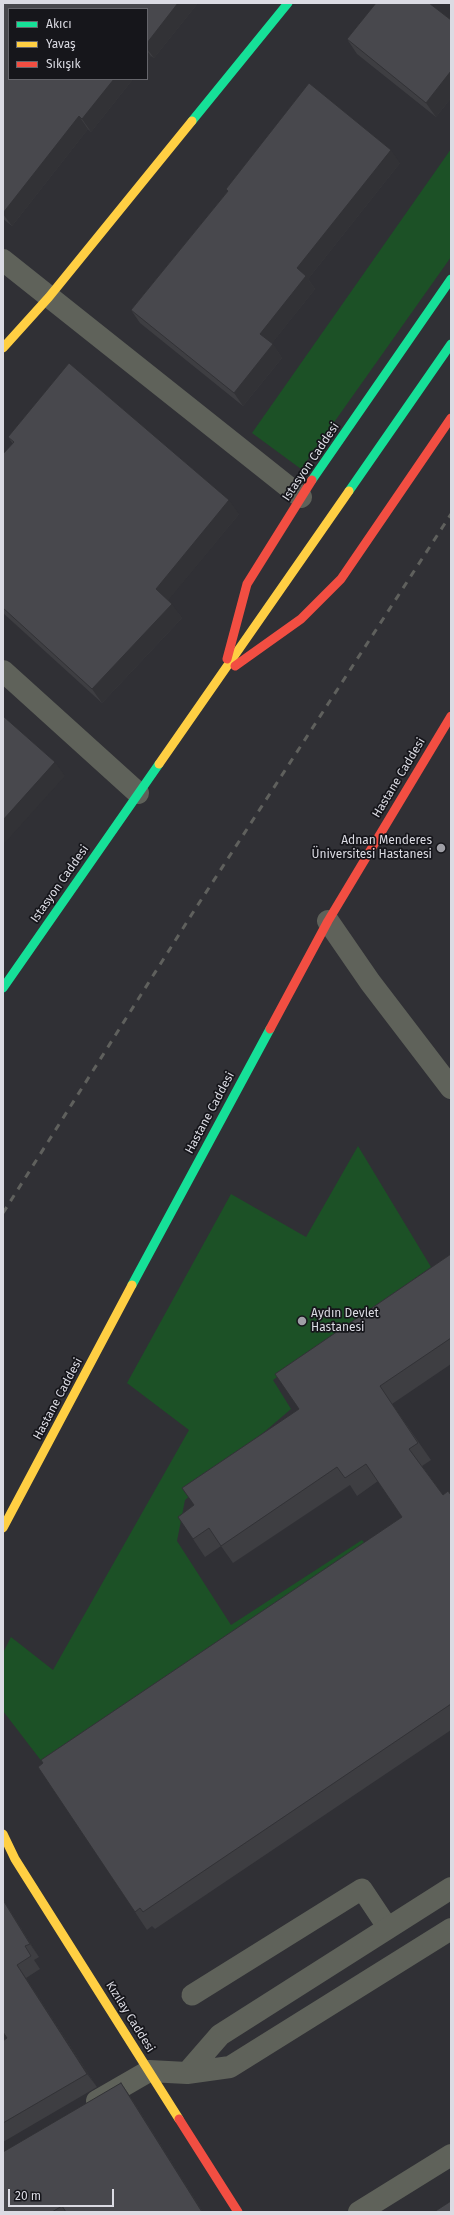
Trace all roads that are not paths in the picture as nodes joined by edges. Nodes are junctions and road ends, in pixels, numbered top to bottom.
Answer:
1 (288, 3) edge
2 (3, 260) edge
3 (451, 279) edge
4 (49, 297) junction
5 (451, 344) edge
6 (3, 348) edge
7 (451, 418) edge
8 (301, 498) junction
9 (3, 671) edge
10 (222, 675) junction
11 (451, 716) edge
12 (138, 793) junction
13 (328, 921) junction
14 (3, 988) edge
15 (451, 1088) edge
16 (3, 1528) edge
17 (3, 1834) edge
18 (3, 1846) edge
19 (15, 1859) junction
20 (451, 1888) edge
21 (388, 1928) junction
22 (451, 1929) edge
23 (192, 1996) dead end
24 (149, 2071) junction
25 (186, 2073) junction
26 (83, 2109) edge
27 (451, 2155) edge
28 (238, 2212) edge
29 (359, 2212) edge

1 - 4 street
2 - 4 street
3 - 8 street, Istasyon Caddesi
4 - 6 street
4 - 8 street
5 - 10 street, Istasyon Caddesi
7 - 10 street
8 - 10 street, Istasyon Caddesi
9 - 12 street
10 - 12 street, Istasyon Caddesi
11 - 13 street, Hastane Caddesi
12 - 14 street, Istasyon Caddesi
13 - 15 street
13 - 16 street, Hastane Caddesi
17 - 19 street, Kızılay Caddesi
18 - 19 street
19 - 24 street, Kızılay Caddesi
20 - 21 street
21 - 23 lane
21 - 25 street
22 - 25 street
24 - 25 street
24 - 26 street
24 - 28 street, Kızılay Caddesi
27 - 29 street

